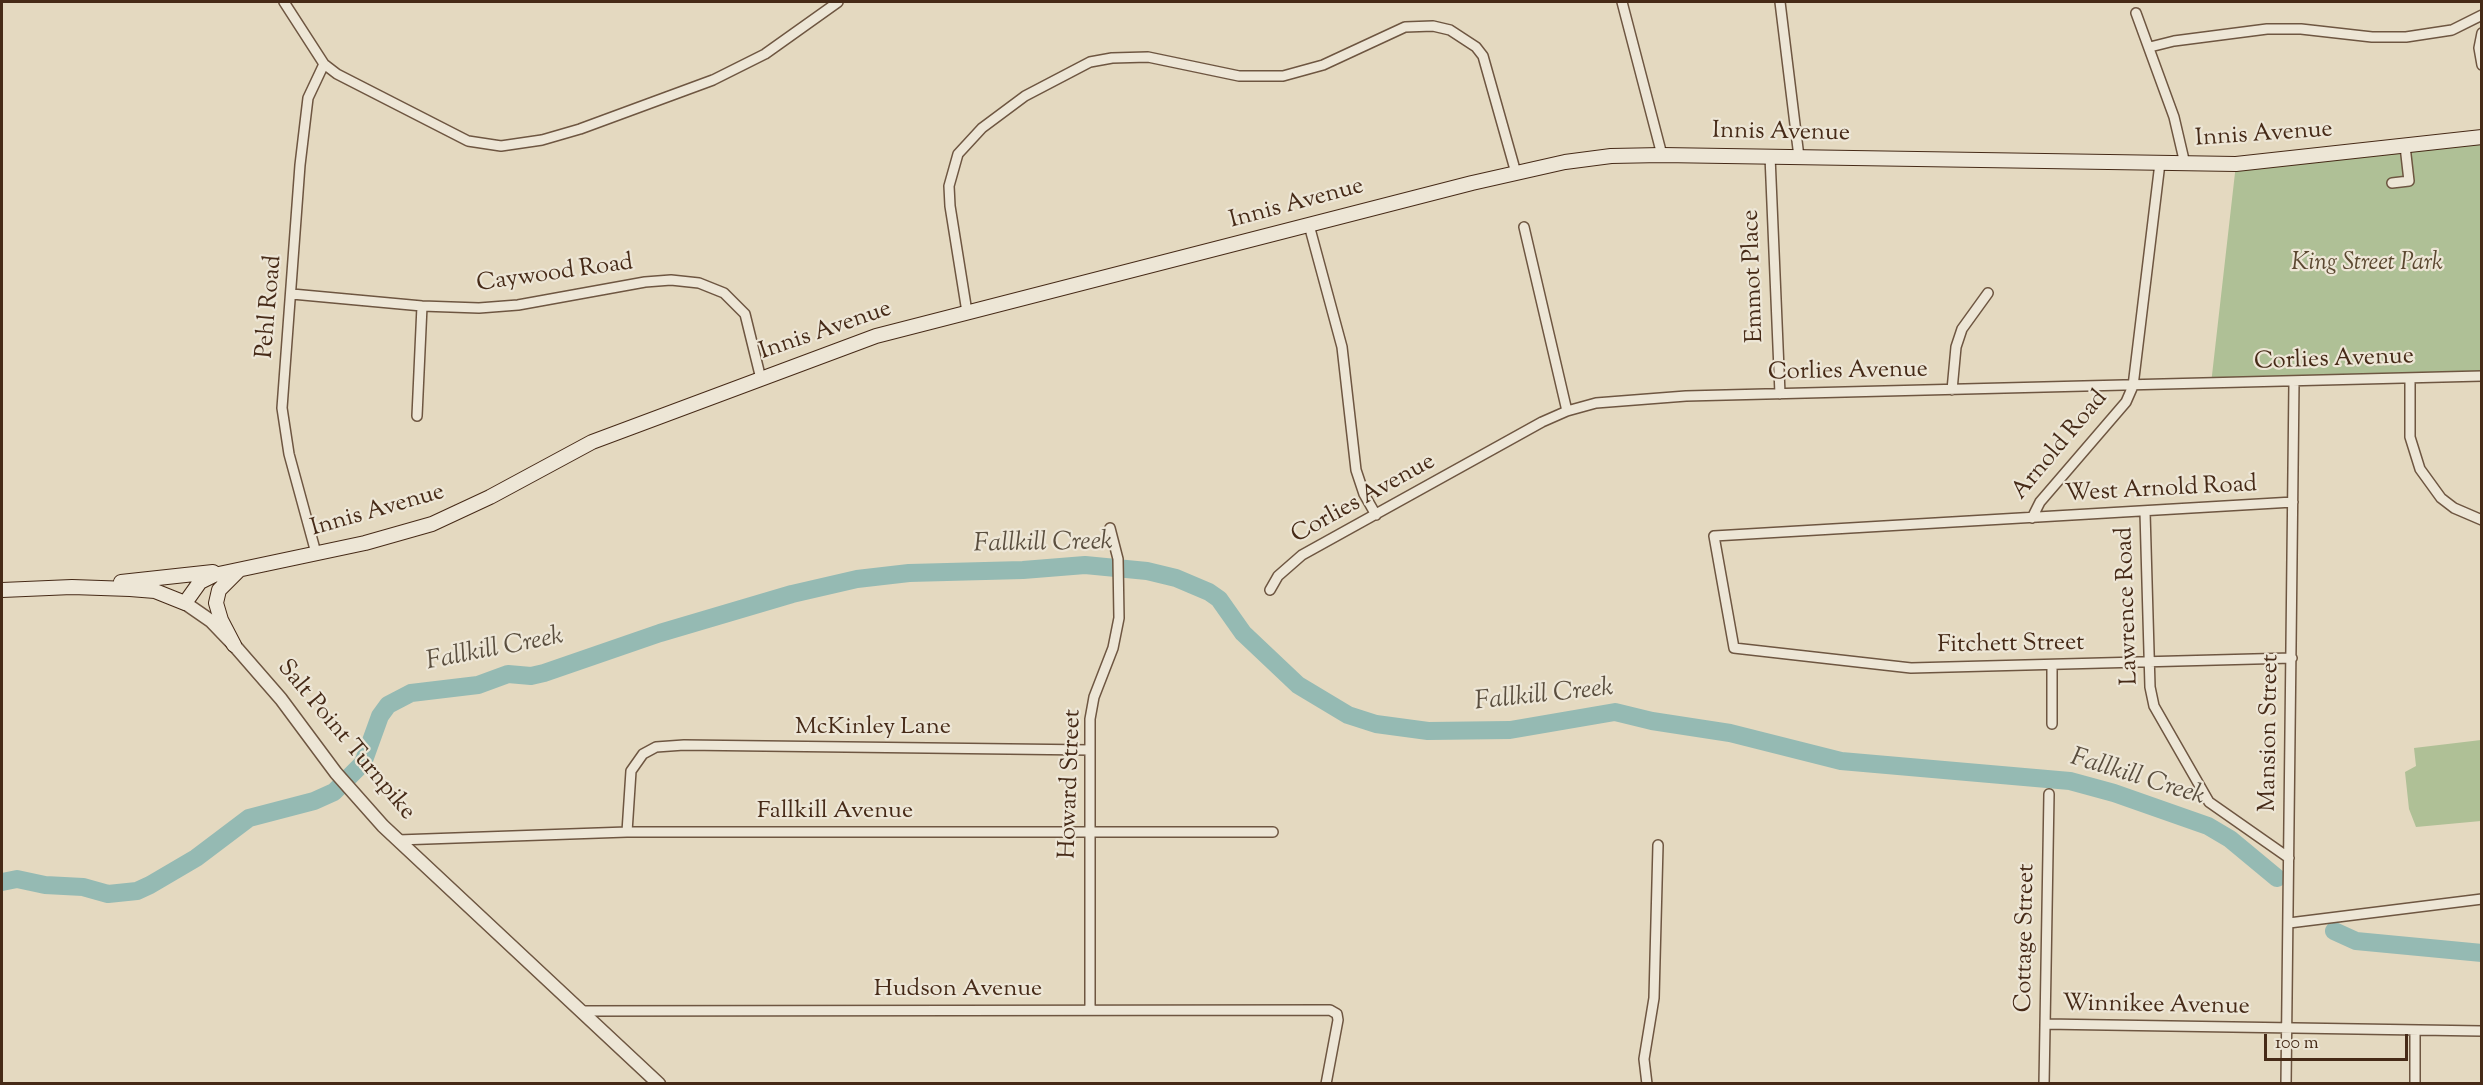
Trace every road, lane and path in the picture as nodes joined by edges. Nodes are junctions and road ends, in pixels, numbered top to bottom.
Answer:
1 (284, 2) edge
2 (838, 2) edge
3 (1622, 2) edge
4 (1780, 2) edge
5 (2136, 13) dead end
6 (2481, 15) edge
7 (2481, 33) edge
8 (2150, 47) junction
9 (324, 64) junction
10 (2481, 65) edge
11 (2481, 137) edge
12 (2405, 146) junction
13 (1662, 155) junction
14 (1770, 156) junction
15 (1799, 157) junction
16 (2160, 163) junction
17 (2185, 164) junction
18 (1516, 173) junction
19 (2392, 183) dead end
20 (1309, 225) junction
21 (1524, 227) dead end
22 (1988, 293) dead end
23 (292, 294) junction
24 (422, 306) junction
25 (967, 312) junction
26 (2481, 376) edge
27 (2410, 378) junction
28 (761, 379) junction
29 (2294, 382) junction
30 (2133, 386) junction
31 (1952, 390) junction
32 (1779, 394) junction
33 (1567, 411) junction
34 (417, 416) dead end
35 (2293, 502) junction
36 (2145, 512) junction
37 (1376, 515) junction
38 (2032, 518) junction
39 (2481, 520) edge
40 (1110, 528) dead end
41 (316, 553) junction
42 (242, 568) junction
43 (72, 587) junction
44 (2, 590) edge
45 (1270, 590) dead end
46 (185, 603) junction
47 (234, 645) junction
48 (1734, 648) joint
49 (2292, 658) junction
50 (2149, 663) junction
51 (2052, 665) junction
52 (2052, 724) dead end
53 (1090, 750) junction
54 (2049, 794) dead end
55 (627, 832) junction
56 (1089, 832) junction
57 (1273, 832) dead end
58 (398, 840) junction
59 (1658, 845) dead end
60 (2289, 858) junction
61 (2481, 899) edge
62 (2289, 923) junction
63 (1090, 1010) junction
64 (579, 1011) junction
65 (2045, 1024) junction
66 (2288, 1029) junction
67 (2415, 1030) junction
68 (2481, 1031) edge
69 (659, 1083) edge
70 (1326, 1083) edge
71 (1647, 1083) edge
72 (2044, 1083) edge
73 (2286, 1083) edge
74 (2415, 1083) edge

1 - 9 street
2 - 9 street
3 - 13 street
4 - 15 street
5 - 8 street
6 - 8 street
7 - 10 street
8 - 17 street
9 - 23 street, Pehl Road
11 - 12 main road, Innis Avenue
12 - 17 main road, Innis Avenue
12 - 19 street
13 - 14 main road, Innis Avenue
13 - 18 main road, Innis Avenue
14 - 15 main road, Innis Avenue
14 - 32 street, Emmot Place
15 - 16 main road, Innis Avenue
16 - 17 main road, Innis Avenue
16 - 30 street, Arnold Road
18 - 20 main road, Innis Avenue
18 - 25 street
20 - 25 main road, Innis Avenue
20 - 37 street
21 - 33 street
22 - 31 street
23 - 24 street, Caywood Road
23 - 41 street, Pehl Road
24 - 28 street, Caywood Road
24 - 34 street
25 - 28 main road, Innis Avenue
26 - 27 street, Corlies Avenue
27 - 29 street, Corlies Avenue
27 - 39 street
28 - 41 main road, Innis Avenue
29 - 30 street, Corlies Avenue
29 - 35 street, Mansion Street
30 - 31 street, Corlies Avenue
30 - 38 street, Arnold Road
31 - 32 street, Corlies Avenue
32 - 33 street, Corlies Avenue
33 - 37 street, Corlies Avenue
35 - 36 street, West Arnold Road
35 - 49 street, Mansion Street
36 - 38 street, West Arnold Road
36 - 50 street, Lawrence Road
37 - 45 street, Corlies Avenue
38 - 48 street, Arnold Road
40 - 53 street, Howard Street
41 - 42 main road, Innis Avenue
42 - 43 main road
42 - 46 main road, Innis Avenue
42 - 47 main road
43 - 44 main road, Salt Point Turnpike
43 - 46 main road, Salt Point Turnpike
46 - 47 street, Salt Point Turnpike
47 - 58 street, Salt Point Turnpike
48 - 51 street, Fitchett Street
49 - 50 street, Fitchett Street
49 - 60 street, Mansion Street
50 - 51 street, Fitchett Street
50 - 60 street, Lawrence Road
51 - 52 street
53 - 55 street, McKinley Lane
53 - 56 street, Howard Street
54 - 65 street, Cottage Street
55 - 56 street, Fallkill Avenue
55 - 58 street, Fallkill Avenue
56 - 57 street, Fallkill Avenue
56 - 63 street, Howard Street
58 - 64 street, Salt Point Turnpike
59 - 71 street
60 - 62 street, Mansion Street
61 - 62 street
62 - 66 street, Mansion Street
63 - 64 street, Hudson Avenue
63 - 70 street, Hudson Avenue
64 - 69 street, Salt Point Turnpike
65 - 66 street, Winnikee Avenue
65 - 72 street, Cottage Street
66 - 67 street, Winnikee Avenue
66 - 73 street, Mansion Street
67 - 68 street, Winnikee Avenue
67 - 74 street

